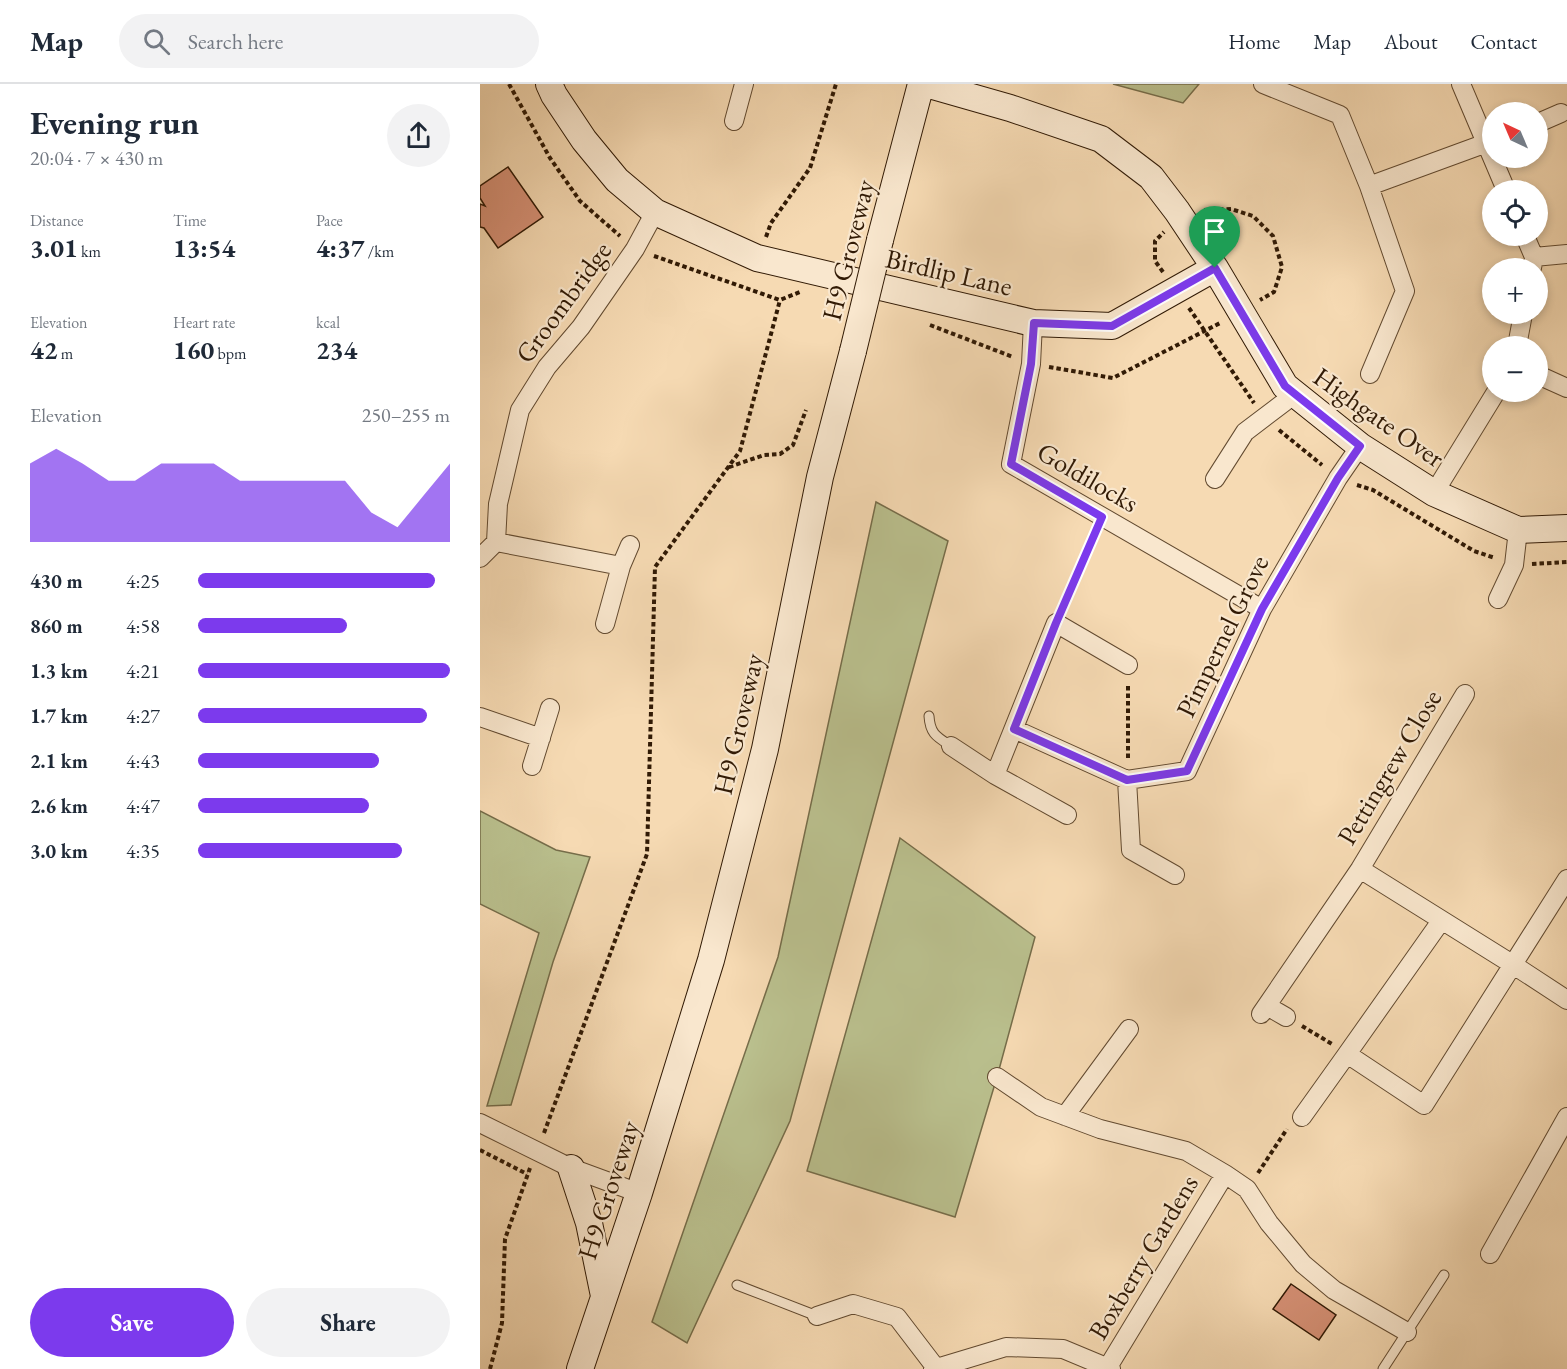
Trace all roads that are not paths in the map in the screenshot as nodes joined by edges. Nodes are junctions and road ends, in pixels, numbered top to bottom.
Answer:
1 (549, 84) edge
2 (744, 84) edge
3 (921, 84) edge
4 (926, 84) edge
5 (998, 84) edge
6 (1263, 84) edge
7 (1461, 84) edge
8 (1010, 108) junction
9 (1561, 113) dead end
10 (1548, 119) edge
11 (734, 121) dead end
12 (1482, 128) edge
13 (1482, 145) edge
14 (1369, 186) junction
15 (655, 212) junction
16 (1567, 254) edge
17 (1548, 259) edge
18 (1215, 268) junction
19 (1034, 323) junction
20 (1370, 374) dead end
21 (1548, 379) edge
22 (1567, 388) edge
23 (1295, 394) junction
24 (1490, 402) edge
25 (1360, 446) junction
26 (1215, 479) dead end
27 (1434, 493) junction
28 (1567, 528) edge
29 (1518, 530) junction
30 (496, 542) junction
31 (630, 545) dead end
32 (480, 558) edge
33 (621, 566) junction
34 (1498, 599) dead end
35 (1262, 609) junction
36 (605, 624) dead end
37 (1128, 665) road end
38 (1465, 694) dead end
39 (550, 708) dead end
40 (929, 716) dead end
41 (480, 717) edge
42 (1014, 729) junction
43 (540, 738) junction
44 (951, 746) joint
45 (532, 766) dead end
46 (996, 775) junction
47 (1127, 780) junction
48 (1068, 815) dead end
49 (1360, 869) junction
50 (1175, 875) dead end
51 (1567, 879) edge
52 (1442, 921) junction
53 (1512, 964) junction
54 (1567, 1000) edge
55 (1286, 1017) road end
56 (1129, 1029) dead end
57 (1347, 1054) junction
58 (997, 1077) dead end
59 (1065, 1116) junction
60 (1302, 1117) road end
61 (1567, 1118) edge
62 (480, 1123) edge
63 (571, 1168) junction
64 (1225, 1174) junction
65 (639, 1193) junction
66 (1490, 1254) dead end
67 (1444, 1275) dead end
68 (737, 1285) dead end
69 (604, 1299) junction
70 (817, 1316) joint
71 (1407, 1332) junction
72 (1110, 1368) edge
73 (580, 1369) edge
74 (934, 1369) edge
75 (1383, 1369) edge

1 - 15 street, Birdlip Lane
2 - 11 street
3 - 65 street, H9 Groveway, bridge
4 - 8 street, Highgate Over
5 - 8 street
6 - 14 street
7 - 12 street
8 - 18 street, Highgate Over
9 - 10 street
13 - 14 street
14 - 20 street
15 - 19 street, Birdlip Lane
15 - 30 street, Groombridge
16 - 17 street
18 - 19 street, Birdlip Lane
18 - 23 street, Highgate Over
19 - 35 street, Goldilocks
21 - 22 street
23 - 25 street, Highgate Over
23 - 26 street
24 - 27 street
25 - 27 street, Highgate Over
25 - 35 street, Pimpernel Grove
27 - 29 street, Highgate Over
28 - 29 street, Highgate Over
29 - 34 street
30 - 32 street
30 - 33 street
31 - 33 street
33 - 36 street
35 - 47 street, Pimpernel Grove
37 - 42 street
38 - 49 street, Pettingrew Close
39 - 43 street
40 - 44 lane
41 - 43 street
42 - 46 street
42 - 47 street
43 - 45 street
44 - 46 street
46 - 48 street
47 - 50 street
49 - 52 street, Pettingrew Close
49 - 55 street, Pettingrew Close
51 - 53 street
52 - 53 street, Pettingrew Close
52 - 57 street
53 - 54 street, Pettingrew Close
53 - 57 street
56 - 59 street
57 - 60 street
58 - 59 street, Boxberry Gardens
59 - 64 street, Boxberry Gardens
61 - 66 street
62 - 63 street
63 - 65 street
63 - 69 street
64 - 71 street, Boxberry Gardens
64 - 72 street, Boxberry Gardens
65 - 69 street, H9 Groveway
67 - 71 lane
68 - 70 lane
69 - 73 street, H9 Groveway
70 - 74 street
71 - 75 lane
72 - 74 street

